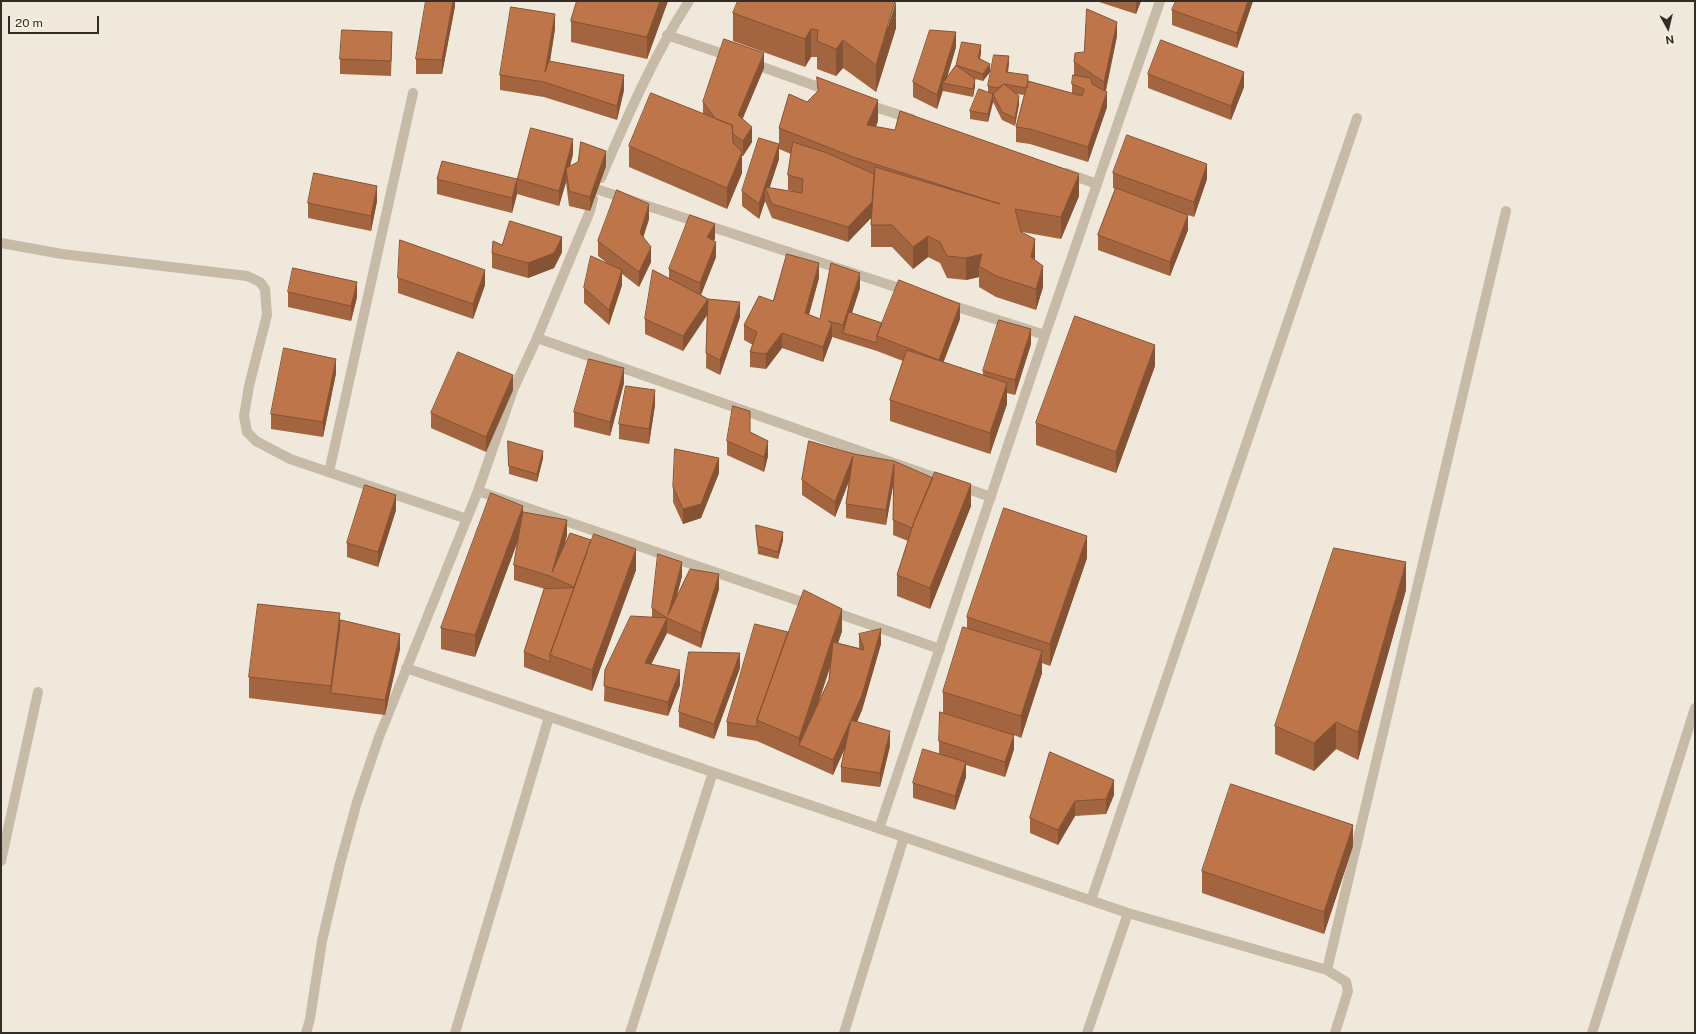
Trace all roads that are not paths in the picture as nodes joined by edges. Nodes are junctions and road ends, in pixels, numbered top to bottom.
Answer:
1 (689, 1) edge
2 (1160, 1) edge
3 (668, 35) junction
4 (413, 93) dead end
5 (838, 94) edge
6 (860, 101) edge
7 (1357, 118) dead end
8 (919, 122) edge
9 (1060, 171) edge
10 (1097, 184) junction
11 (596, 189) junction
12 (1506, 211) dead end
13 (1, 243) edge
14 (918, 294) edge
15 (940, 301) edge
16 (1045, 335) junction
17 (537, 338) junction
18 (329, 472) junction
19 (478, 491) junction
20 (991, 497) junction
21 (466, 519) junction
22 (940, 649) junction
23 (406, 668) junction
24 (38, 692) dead end
25 (1695, 708) edge
26 (549, 717) junction
27 (713, 772) junction
28 (880, 829) junction
29 (904, 837) junction
30 (1, 861) edge
31 (1091, 900) junction
32 (1128, 913) junction
33 (1327, 970) junction
34 (306, 1033) edge
35 (455, 1033) edge
36 (630, 1033) edge
37 (844, 1033) edge
38 (1087, 1033) edge
39 (1335, 1033) edge
40 (1592, 1033) edge

1 - 3 street
2 - 10 street
3 - 5 street
3 - 11 street
4 - 18 street
6 - 8 street
7 - 31 street
9 - 10 street
10 - 16 street
11 - 14 street
11 - 17 street
12 - 33 street
13 - 18 street
15 - 16 street
16 - 20 street
17 - 19 street
17 - 20 street
18 - 21 street
19 - 21 street
19 - 22 street
20 - 22 street
21 - 23 street
22 - 28 street
23 - 26 street
23 - 34 street
24 - 30 street
25 - 40 street
26 - 27 street
26 - 35 street
27 - 28 street
27 - 36 street
28 - 29 street
29 - 31 street
29 - 37 street
31 - 32 street
32 - 33 street
32 - 38 street
33 - 39 street

